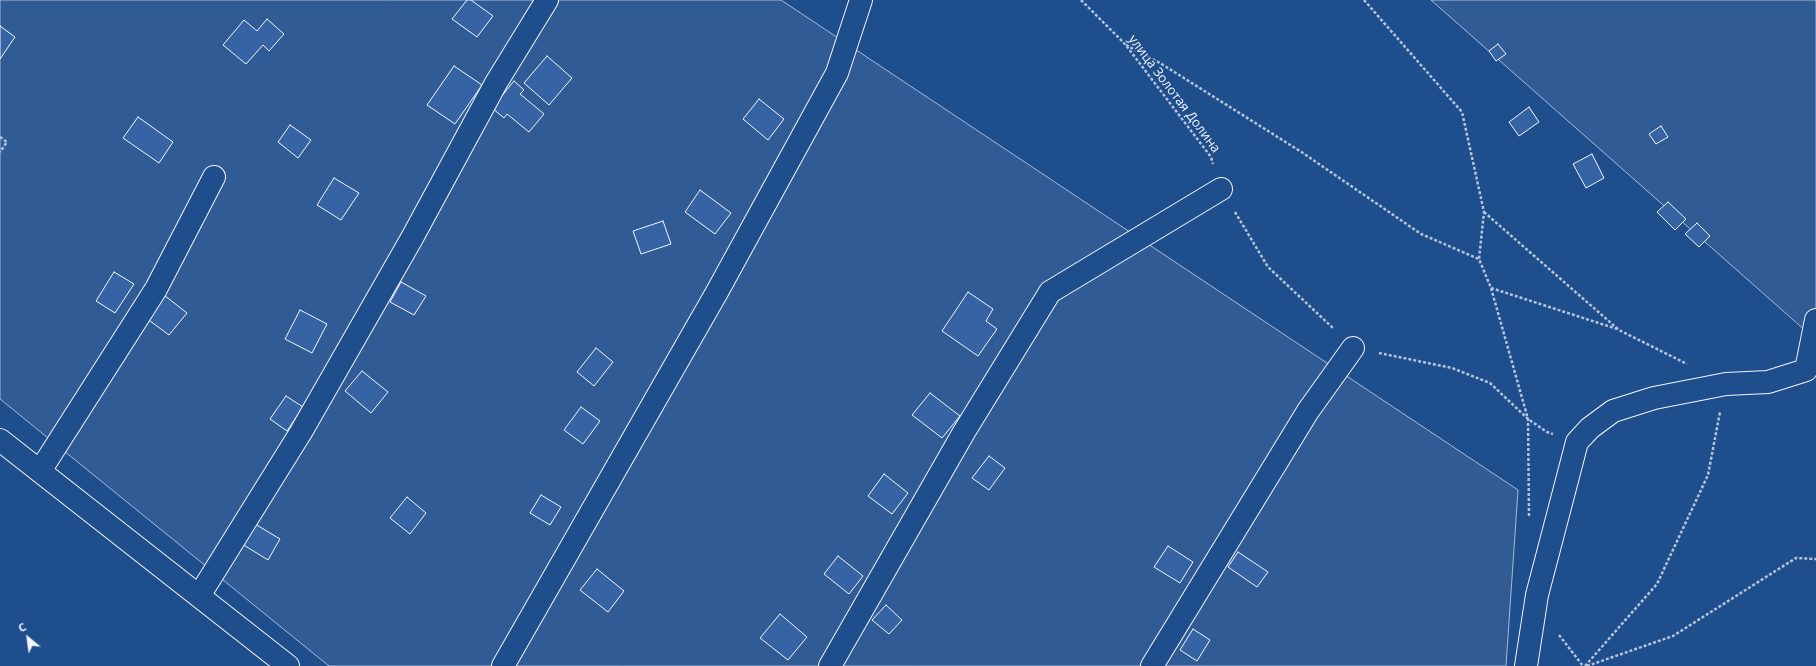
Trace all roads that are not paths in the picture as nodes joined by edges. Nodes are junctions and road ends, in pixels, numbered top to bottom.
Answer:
1 (547, 0) edge
2 (861, 0) edge
3 (214, 177) dead end
4 (1221, 189) road end
5 (1816, 320) edge
6 (1352, 348) road end
7 (0, 440) edge
8 (40, 471) junction
9 (199, 596) junction
10 (288, 666) edge
11 (503, 666) edge
12 (830, 666) edge
13 (1152, 666) edge
14 (1526, 666) edge

1 - 9 street
2 - 11 street
3 - 8 street
4 - 12 street
5 - 14 street
6 - 13 street
7 - 8 street
8 - 9 street
9 - 10 street

